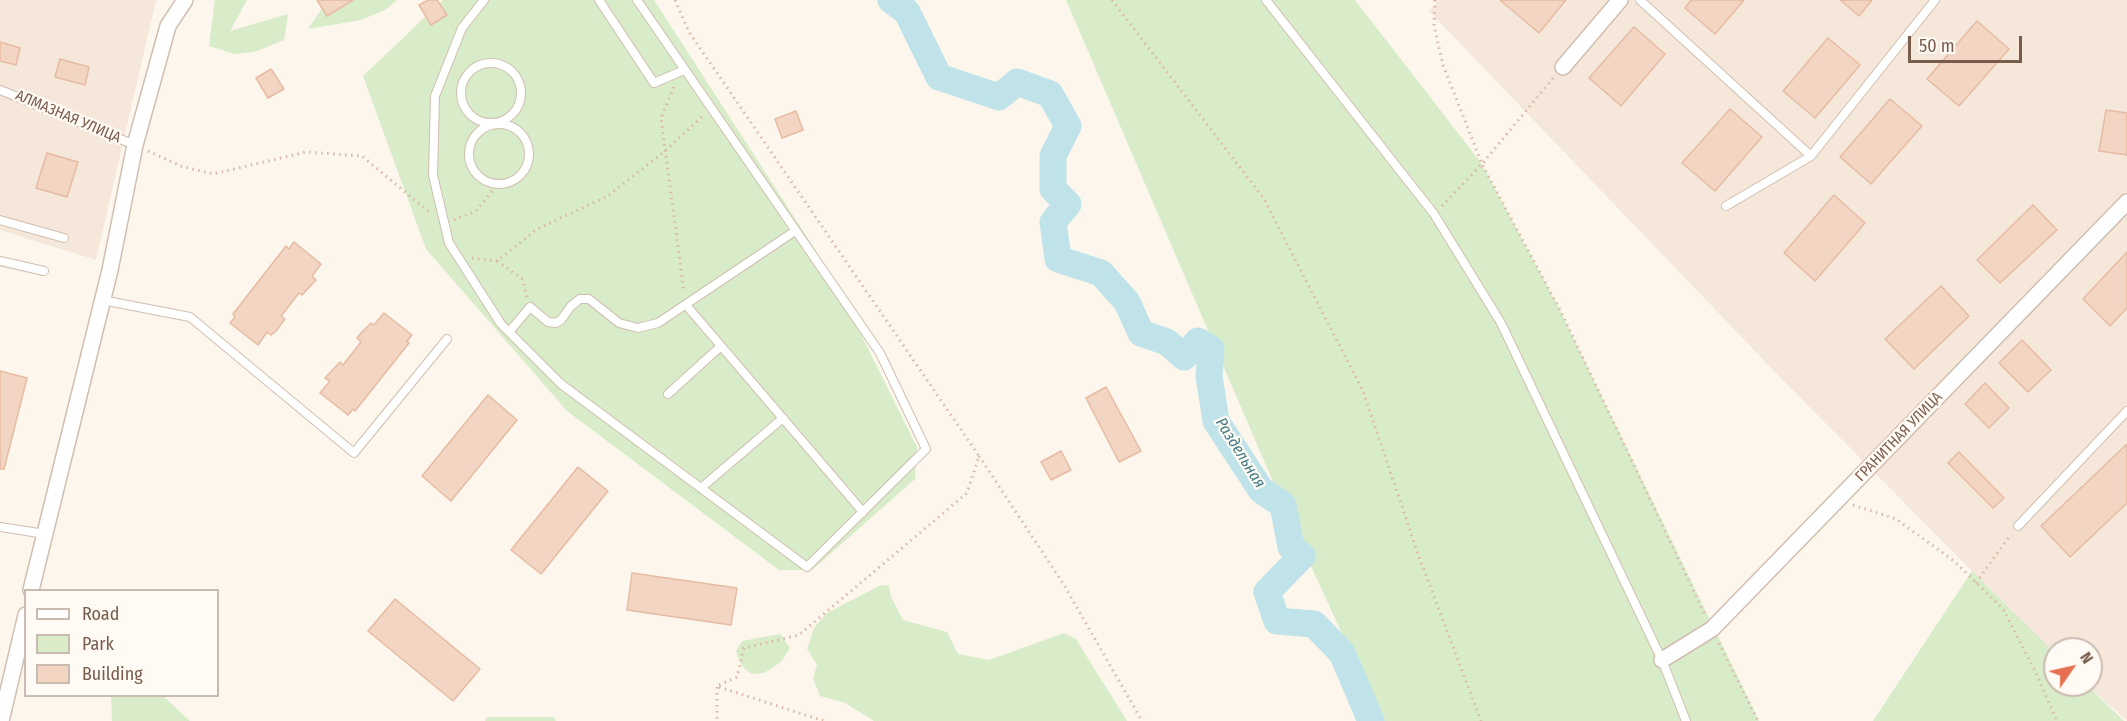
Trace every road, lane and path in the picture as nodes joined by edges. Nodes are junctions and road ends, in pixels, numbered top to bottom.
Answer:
1 (185, 0) edge
2 (484, 0) edge
3 (599, 0) edge
4 (637, 0) edge
5 (675, 0) edge
6 (1112, 0) edge
7 (1266, 0) edge
8 (1435, 0) edge
9 (1620, 0) edge
10 (1640, 0) edge
11 (1935, 0) edge
12 (1563, 67) joint
13 (684, 70) junction
14 (0, 90) edge
15 (710, 109) junction
16 (495, 124) junction
17 (135, 145) junction
18 (665, 152) junction
19 (1810, 156) junction
20 (1482, 164) junction
21 (498, 184) junction
22 (2127, 202) edge
23 (1726, 206) dead end
24 (1434, 214) junction
25 (0, 220) edge
26 (445, 224) junction
27 (795, 231) junction
28 (64, 238) dead end
29 (458, 256) junction
30 (0, 261) edge
31 (497, 261) junction
32 (44, 271) dead end
33 (102, 300) junction
34 (686, 305) junction
35 (530, 307) junction
36 (509, 332) junction
37 (447, 339) dead end
38 (721, 346) junction
39 (668, 394) dead end
40 (2127, 411) edge
41 (783, 418) junction
42 (979, 456) junction
43 (701, 488) junction
44 (1837, 500) junction
45 (863, 512) junction
46 (2018, 526) joint
47 (0, 527) edge
48 (45, 534) junction
49 (1976, 583) junction
50 (31, 589) edge
51 (24, 623) edge
52 (1712, 629) junction
53 (1662, 660) junction
54 (717, 686) junction
55 (1, 721) edge
56 (717, 721) edge
57 (824, 721) edge
58 (1142, 721) edge
59 (1481, 721) edge
60 (1686, 721) edge
61 (1758, 721) edge
62 (2057, 721) edge

1 - 17 street
2 - 26 lane
3 - 13 lane
4 - 13 lane
5 - 42 path
6 - 59 path
7 - 24 lane
8 - 20 path
9 - 12 street
10 - 19 lane
11 - 19 lane
12 - 20 path
13 - 15 lane
13 - 18 path
14 - 17 lane, АЛМАЗНАЯ УЛИЦА
15 - 18 path
15 - 27 lane
16 - 16 lane
16 - 21 lane
16 - 21 lane
17 - 26 path
17 - 33 street
18 - 31 path
18 - 34 path
19 - 23 lane
20 - 24 path
20 - 52 path
21 - 26 path
22 - 44 street, ГРАНИТНАЯ УЛИЦА
24 - 53 lane
25 - 28 lane
26 - 29 lane
27 - 34 lane
27 - 45 lane
29 - 31 path
29 - 36 lane
30 - 32 lane
31 - 35 path
33 - 37 lane
33 - 48 street
34 - 35 lane
34 - 38 lane
35 - 36 lane
36 - 43 lane
38 - 39 lane
38 - 41 lane
40 - 46 lane
41 - 43 lane
41 - 45 lane
42 - 54 path
42 - 58 path
43 - 45 lane
44 - 49 path
44 - 52 street, ГРАНИТНАЯ УЛИЦА
46 - 49 path
47 - 48 lane
48 - 50 street
49 - 62 path
51 - 55 street
52 - 53 street, ГРАНИТНАЯ УЛИЦА
52 - 61 path
53 - 60 lane
54 - 56 path
54 - 57 path

